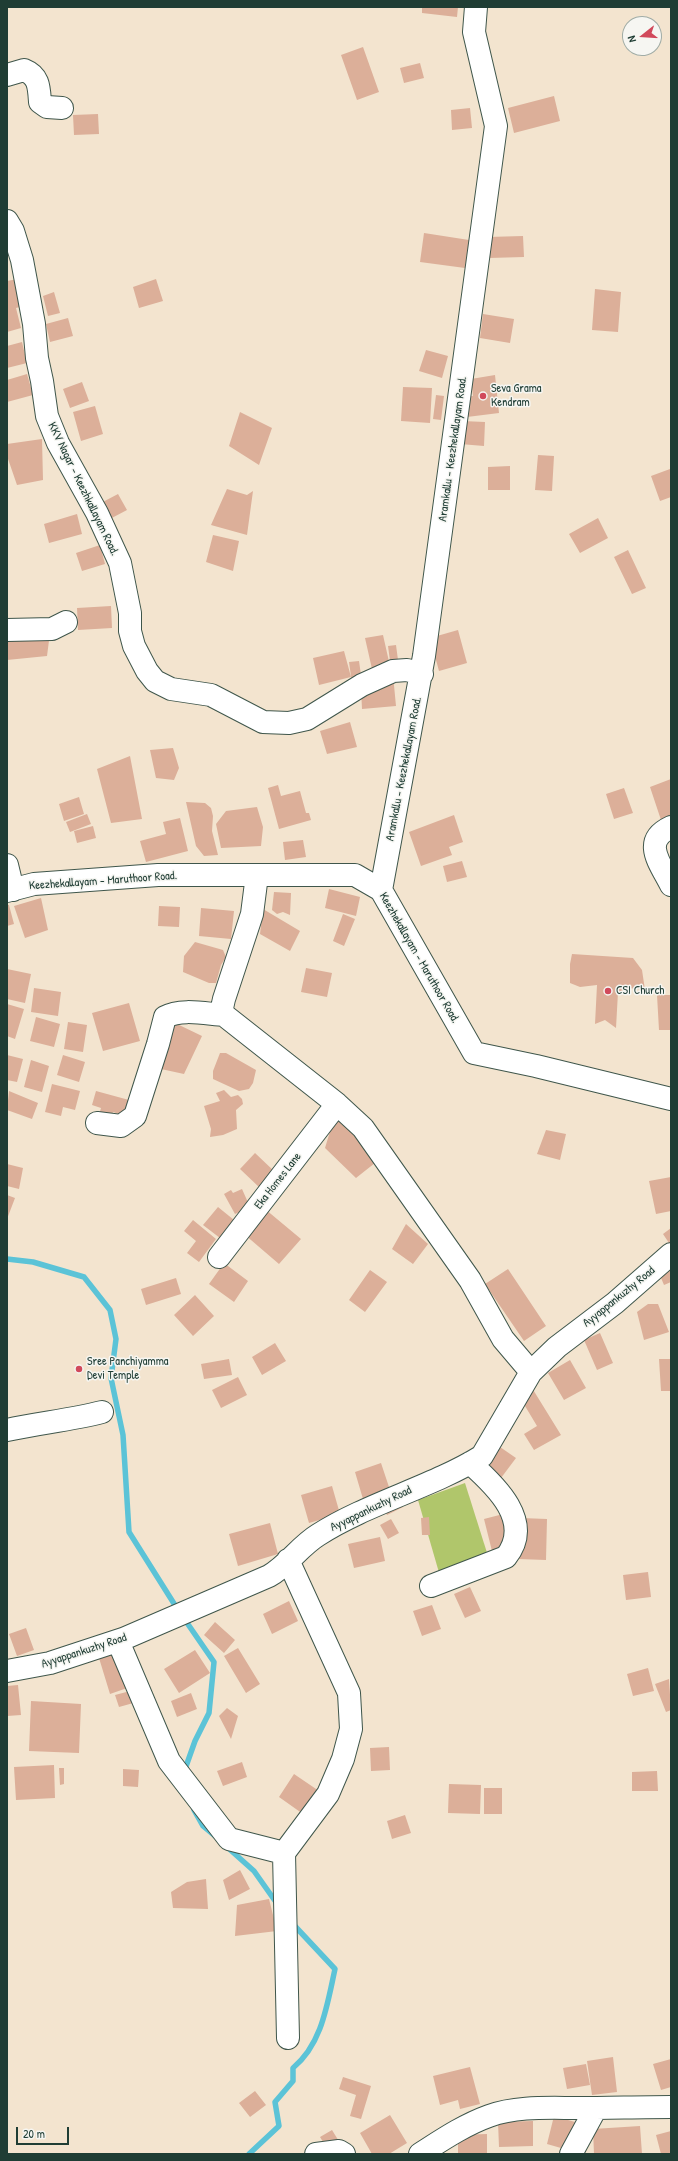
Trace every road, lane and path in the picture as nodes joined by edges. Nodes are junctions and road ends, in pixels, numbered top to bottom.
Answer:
1 (476, 7) edge
2 (7, 75) edge
3 (62, 108) dead end
4 (7, 221) edge
5 (66, 622) dead end
6 (7, 630) edge
7 (422, 674) junction
8 (671, 827) edge
9 (7, 865) edge
10 (257, 875) junction
11 (671, 885) edge
12 (10, 890) edge
13 (381, 890) junction
14 (224, 1015) junction
15 (671, 1099) edge
16 (337, 1104) junction
17 (97, 1123) dead end
18 (671, 1254) edge
19 (219, 1257) dead end
20 (531, 1372) junction
21 (102, 1412) dead end
22 (7, 1430) edge
23 (470, 1463) junction
24 (288, 1560) junction
25 (431, 1586) dead end
26 (118, 1641) junction
27 (7, 1671) edge
28 (284, 1853) junction
29 (288, 2038) dead end
30 (671, 2107) edge
31 (596, 2108) junction
32 (342, 2152) edge
33 (316, 2154) edge
34 (420, 2154) edge
35 (571, 2154) edge

1 - 7 street, Aramkallu - Keezhekallayam Road.
2 - 3 street
4 - 7 street, KKV Nagar - Keezhkallayam Road.
5 - 6 street
7 - 13 street, Aramkallu - Keezhekallayam Road.
8 - 11 street
9 - 12 street
10 - 12 street, Keezhekallayam - Maruthoor Road.
10 - 13 street, Keezhekallayam - Maruthoor Road.
10 - 14 street
13 - 15 street, Keezhekallayam - Maruthoor Road.
14 - 16 street
14 - 17 street
16 - 19 street, Eka Homes Lane
16 - 20 street
18 - 20 street, Ayyappankuzhy Road
20 - 23 street, Ayyappankuzhy Road
21 - 22 street
23 - 24 street, Ayyappankuzhy Road
23 - 25 street
24 - 26 street, Ayyappankuzhy Road
24 - 28 street
26 - 27 street, Ayyappankuzhy Road
26 - 28 street
28 - 29 street
30 - 31 street
31 - 34 street
31 - 35 street
32 - 33 street

